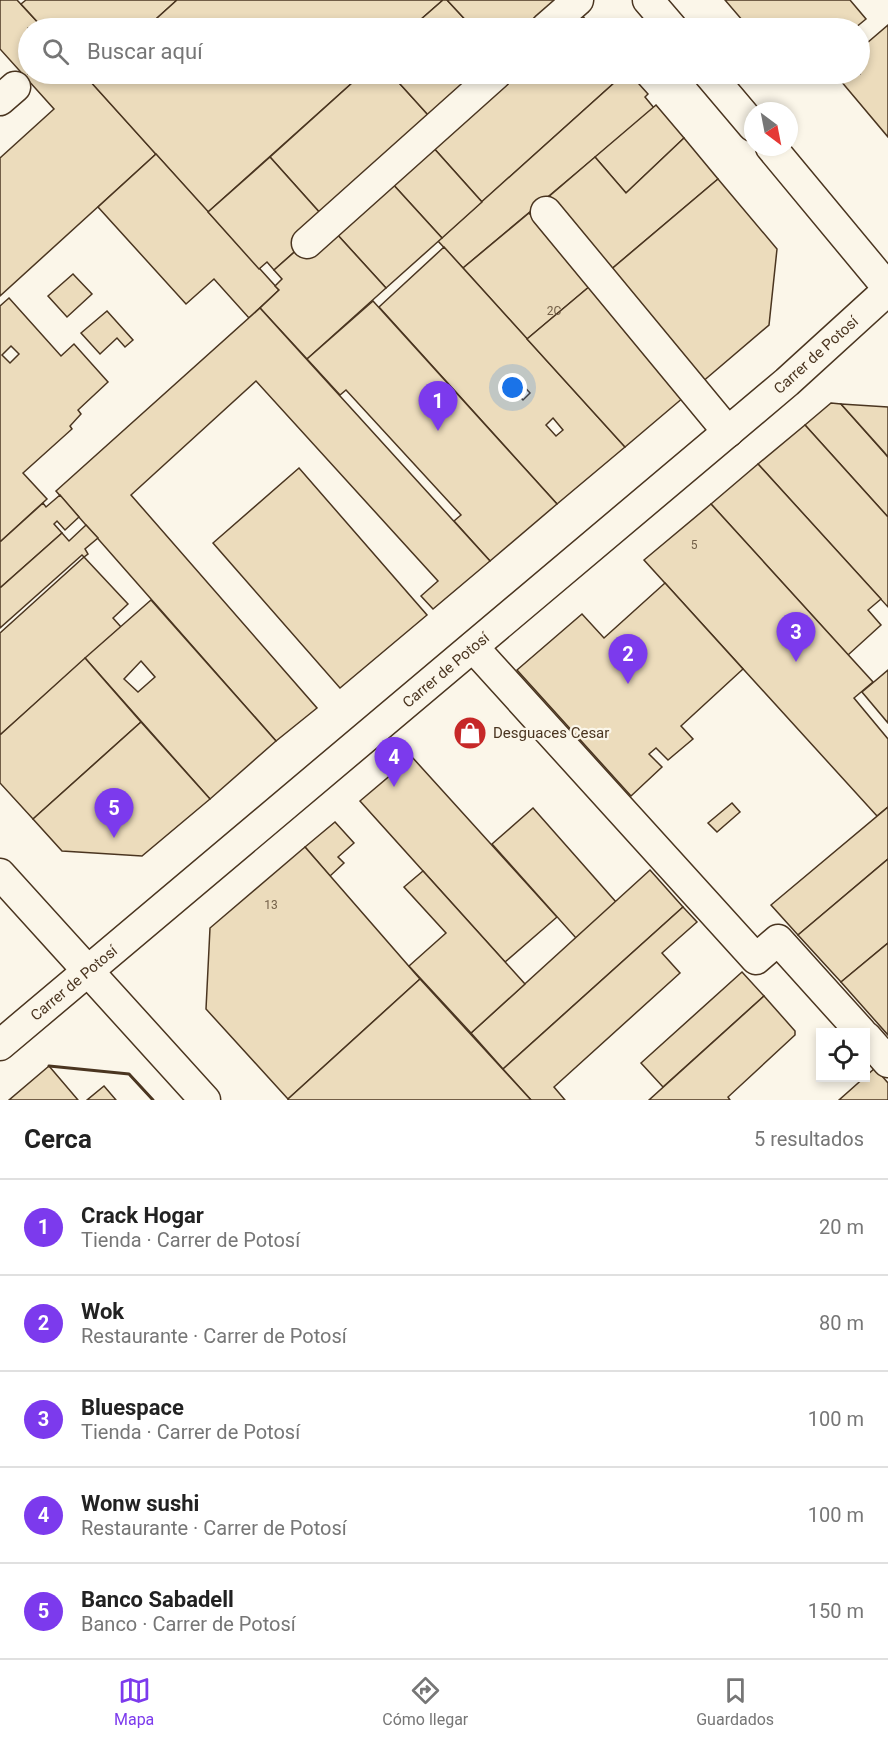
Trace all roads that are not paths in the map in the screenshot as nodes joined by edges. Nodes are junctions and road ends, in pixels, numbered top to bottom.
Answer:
1 (578, 0) edge
2 (648, 0) edge
3 (557, 18) edge
4 (663, 18) edge
5 (485, 84) edge
6 (717, 84) edge
7 (744, 115) edge
8 (778, 156) edge
9 (546, 212) dead end
10 (308, 243) dead end
11 (888, 289) edge
12 (728, 432) junction
13 (473, 647) junction
14 (0, 874) edge
15 (89, 970) junction
16 (857, 1028) edge
17 (870, 1042) edge
18 (0, 1045) edge
19 (888, 1062) edge
20 (206, 1100) edge

1 - 3 street
2 - 4 street
5 - 10 street
6 - 7 street
8 - 11 street
9 - 12 street
11 - 12 street, Carrer de Potosí
12 - 13 street, Carrer de Potosí
13 - 15 street, Carrer de Potosí
13 - 16 street
14 - 15 street
15 - 18 street, Carrer de Potosí
15 - 20 street
17 - 19 street

